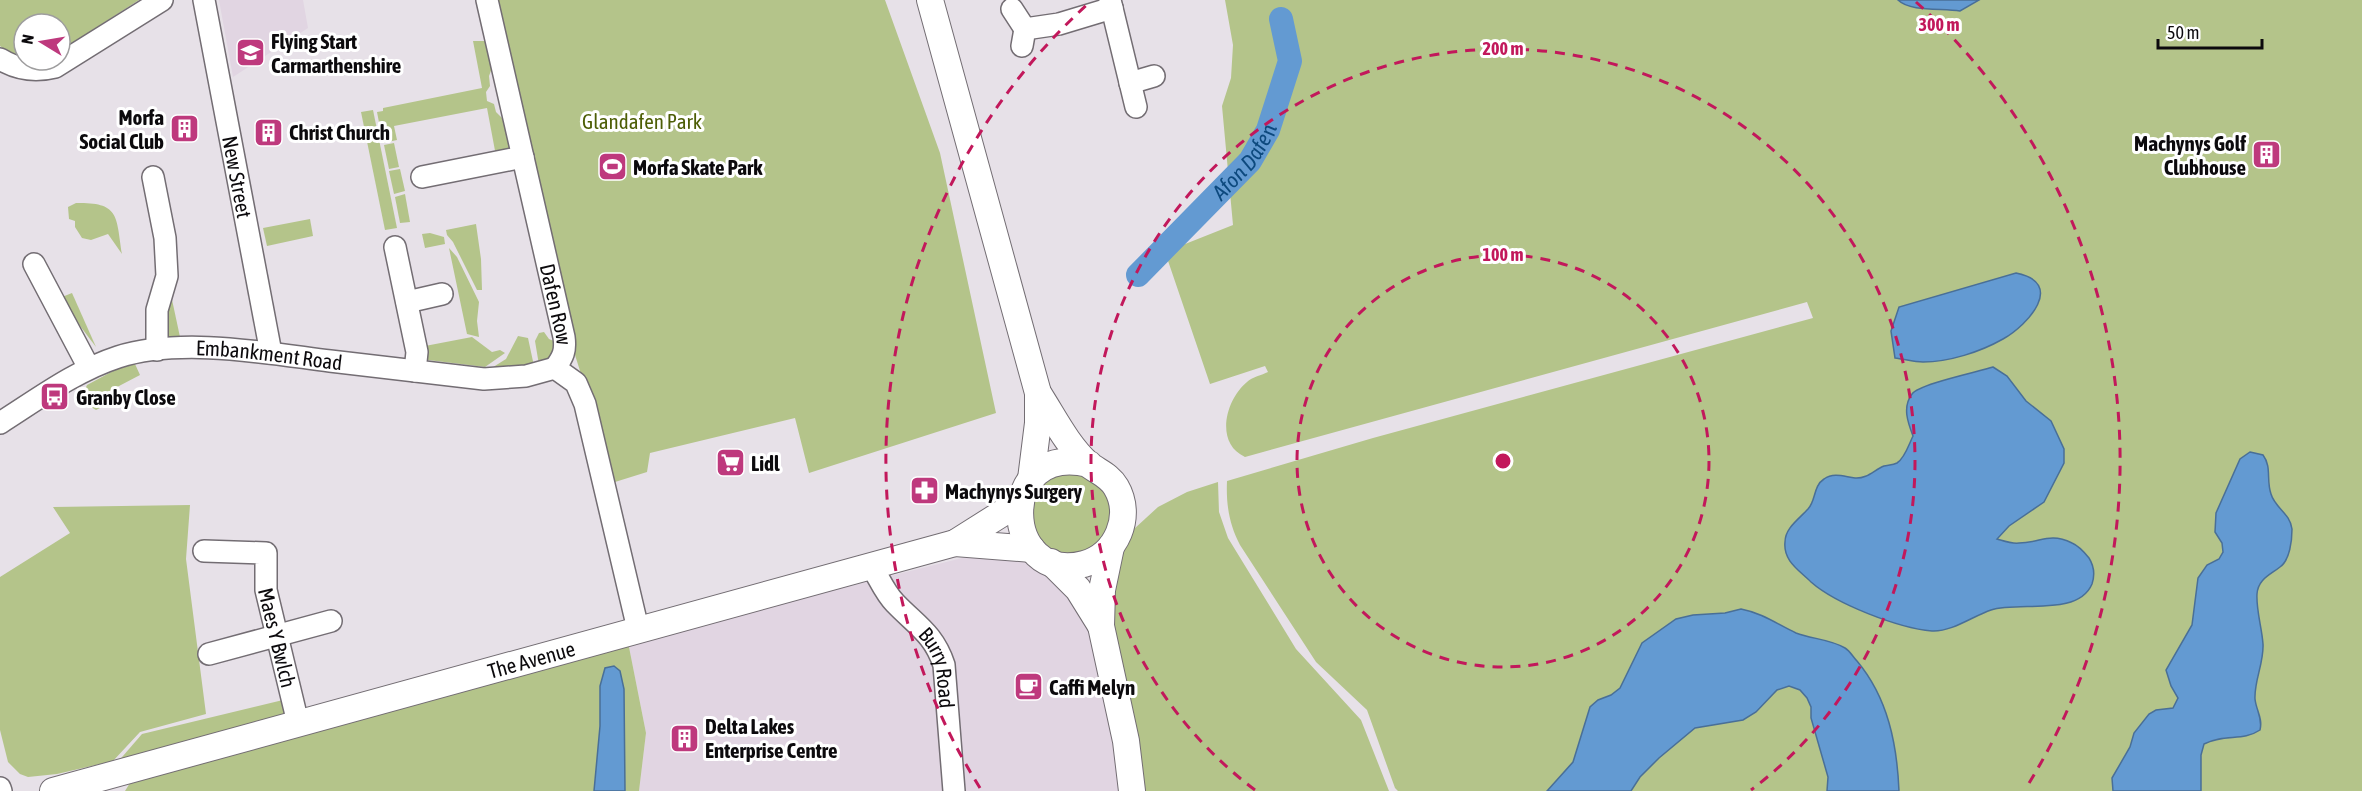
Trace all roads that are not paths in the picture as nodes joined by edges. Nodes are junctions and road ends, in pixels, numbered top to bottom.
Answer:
1 (162, 0) edge
2 (204, 0) edge
3 (487, 0) edge
4 (930, 0) edge
5 (1111, 4) edge
6 (1012, 9) dead end
7 (0, 59) edge
8 (1154, 76) dead end
9 (1130, 83) junction
10 (1136, 107) dead end
11 (523, 157) junction
12 (153, 177) dead end
13 (422, 177) dead end
14 (395, 247) dead end
15 (34, 264) dead end
16 (442, 294) dead end
17 (407, 302) junction
18 (157, 350) junction
19 (271, 353) junction
20 (89, 368) junction
21 (555, 368) junction
22 (415, 371) junction
23 (1038, 393) junction
24 (0, 423) edge
25 (1089, 464) junction
26 (1031, 479) junction
27 (1020, 502) junction
28 (955, 543) junction
29 (1111, 547) junction
30 (204, 551) dead end
31 (1041, 555) junction
32 (872, 567) junction
33 (331, 621) dead end
34 (1101, 626) junction
35 (638, 629) junction
36 (277, 635) junction
37 (209, 654) dead end
38 (298, 723) junction
39 (110, 784) edge
40 (53, 791) edge
41 (954, 791) edge
42 (1132, 791) edge

1 - 7 street
2 - 19 street, New Street
3 - 11 street, Dafen Row
4 - 23 main road
5 - 6 street
5 - 9 street
8 - 9 street
9 - 10 street
11 - 13 street
11 - 21 street, Dafen Row
12 - 18 street
14 - 17 street
15 - 20 street
16 - 17 street
17 - 22 street
18 - 19 street, Embankment Road
18 - 20 street, Embankment Road
19 - 22 street, Embankment Road
20 - 24 street, Embankment Road
21 - 22 street, Embankment Road
21 - 35 street, Dafen Row
23 - 25 main road
23 - 26 main road
25 - 26 main road
25 - 29 main road
26 - 27 main road
27 - 28 main road, The Avenue
27 - 31 main road
28 - 31 main road, The Avenue
28 - 32 main road, The Avenue
29 - 31 main road
29 - 34 main road
30 - 36 street, Maes Y Bwlch
31 - 34 main road
32 - 35 main road, The Avenue
32 - 41 street, Burry Road
33 - 36 street
34 - 42 main road
35 - 38 main road, The Avenue
36 - 37 street
36 - 38 street, Maes Y Bwlch
38 - 39 main road, The Avenue
39 - 40 main road, The Avenue

